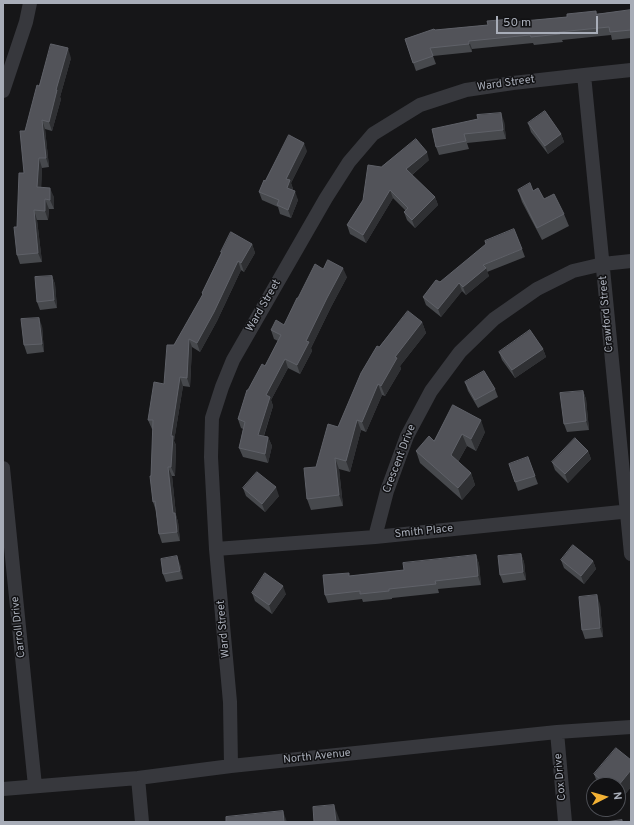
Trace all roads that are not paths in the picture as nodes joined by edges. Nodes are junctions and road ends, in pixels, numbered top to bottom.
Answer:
1 (30, 3) edge
2 (631, 70) edge
3 (584, 74) junction
4 (3, 91) edge
5 (631, 261) edge
6 (603, 264) junction
7 (3, 468) edge
8 (629, 512) edge
9 (375, 537) junction
10 (216, 549) junction
11 (631, 554) edge
12 (631, 727) edge
13 (557, 732) junction
14 (232, 766) junction
15 (138, 778) junction
16 (35, 786) junction
17 (3, 789) edge
18 (142, 822) edge
19 (565, 822) edge

1 - 4 street
2 - 3 street, Ward Street
3 - 6 street, Crawford Street
3 - 10 street, Ward Street
5 - 6 street, Crescent Drive
6 - 8 street, Crawford Street
6 - 9 street, Crescent Drive
7 - 16 street, Carroll Drive
8 - 9 street, Smith Place
8 - 11 street, Crawford Street
9 - 10 street, Smith Place
10 - 14 street, Ward Street
12 - 13 street, North Avenue
13 - 14 street, North Avenue
13 - 19 street, Cox Drive
14 - 15 street, North Avenue
15 - 16 street, North Avenue
15 - 18 street
16 - 17 street, North Avenue

